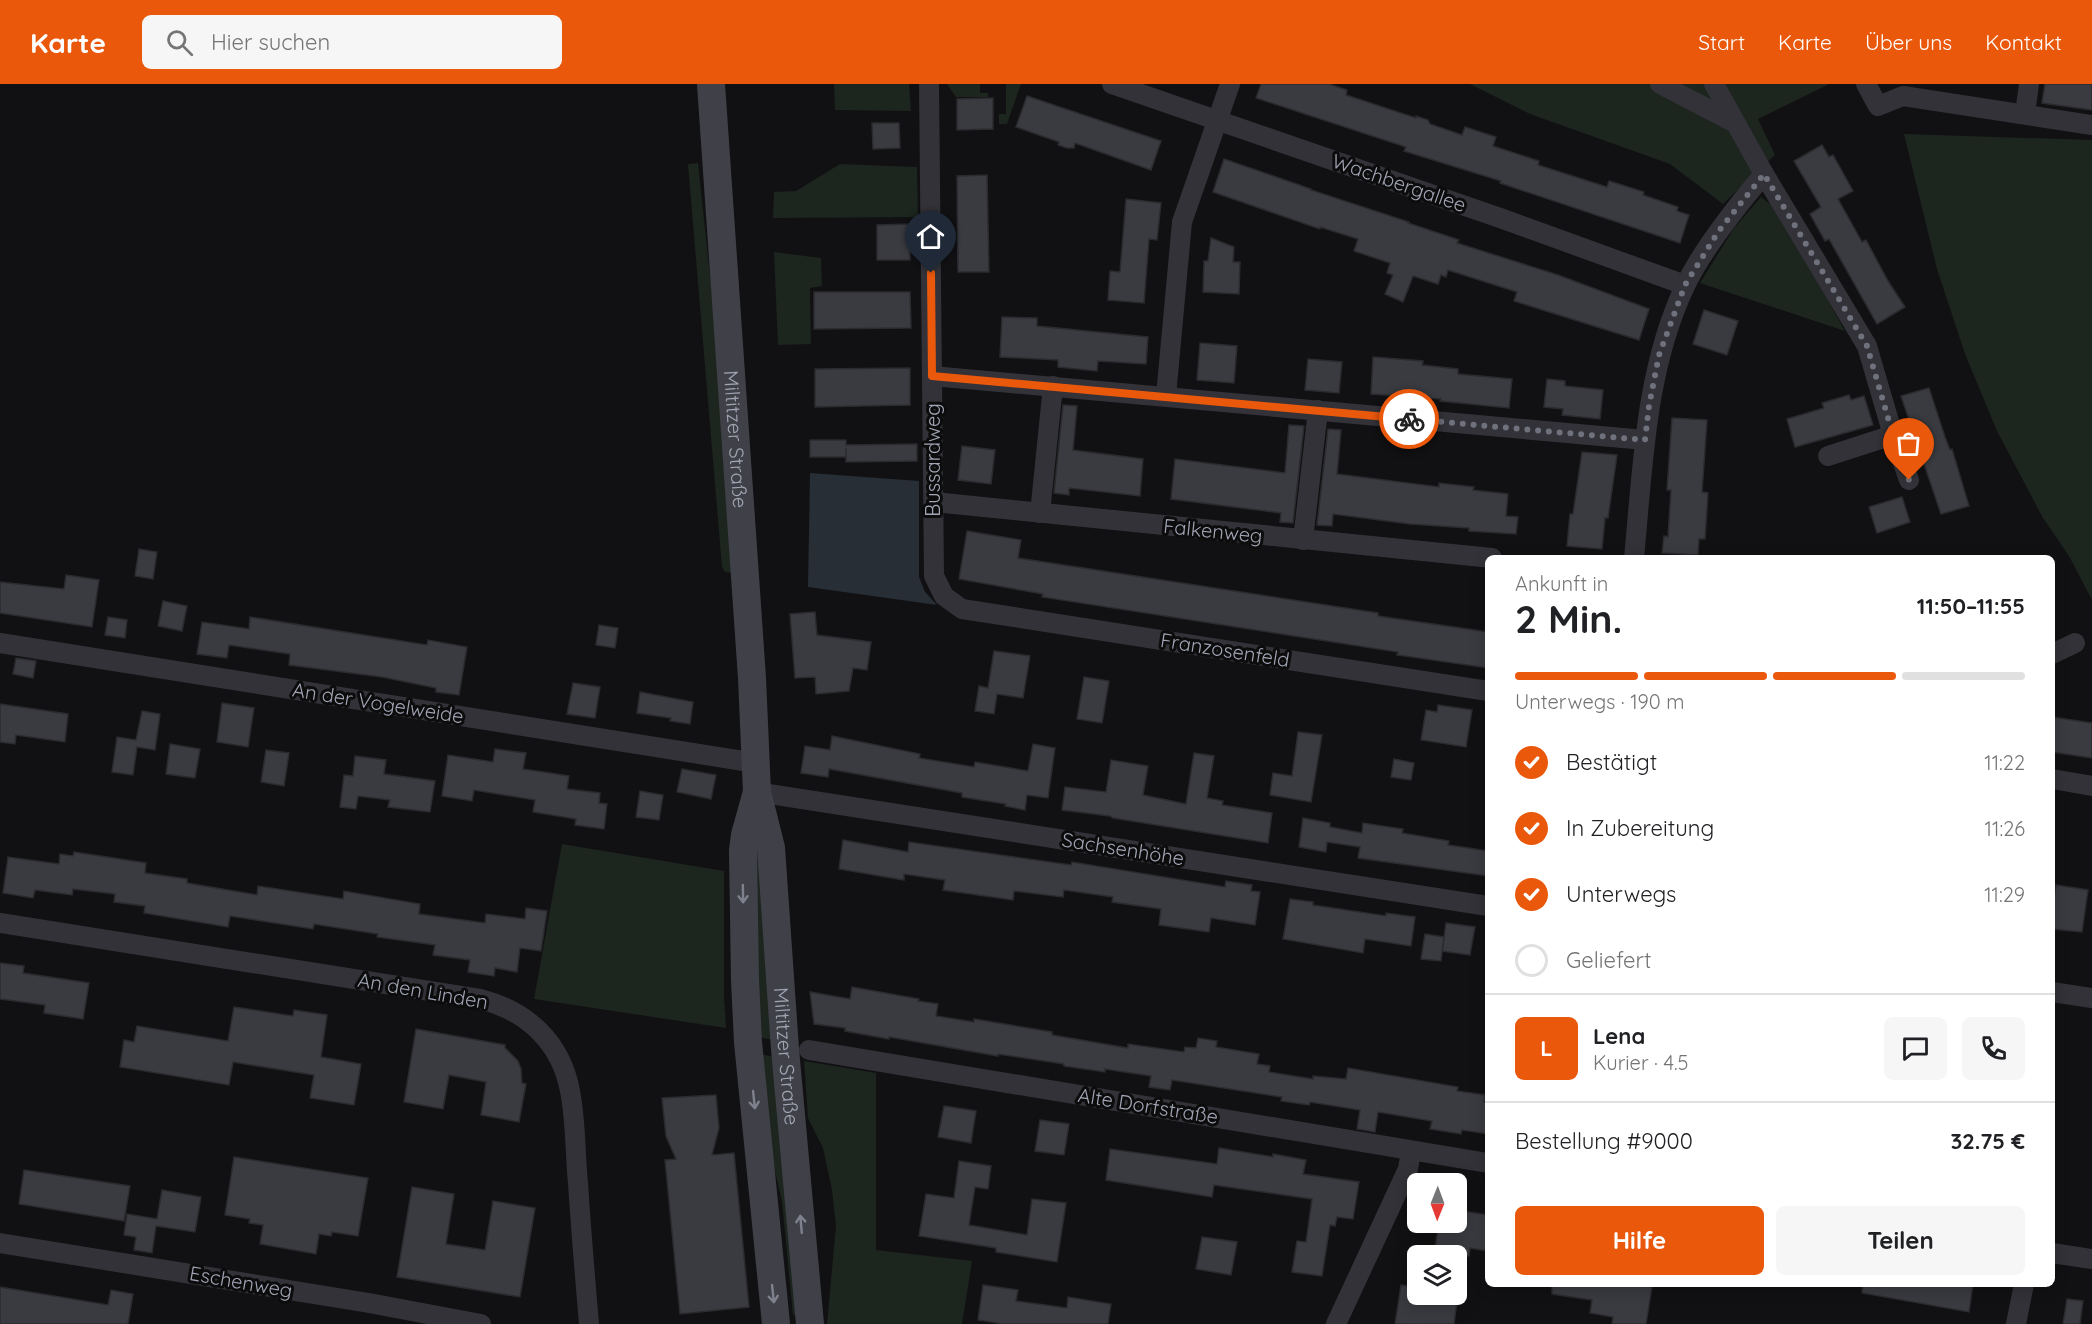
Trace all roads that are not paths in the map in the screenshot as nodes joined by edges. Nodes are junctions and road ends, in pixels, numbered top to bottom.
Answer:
1 (711, 84) edge
2 (929, 84) edge
3 (1112, 84) edge
4 (1230, 84) edge
5 (1660, 84) edge
6 (1714, 84) edge
7 (1866, 84) edge
8 (2030, 84) edge
9 (2025, 114) junction
10 (1217, 121) junction
11 (1735, 123) junction
12 (2092, 125) edge
13 (1764, 174) junction
14 (1685, 285) junction
15 (932, 376) junction
16 (1053, 386) junction
17 (1166, 396) junction
18 (1318, 411) junction
19 (1893, 435) junction
20 (1645, 440) junction
21 (1828, 456) dead end
22 (1909, 480) dead end
23 (934, 502) junction
24 (1040, 513) junction
25 (1303, 540) junction
26 (1634, 555) edge
27 (1485, 557) edge
28 (962, 609) joint
29 (0, 643) edge
30 (2075, 643) dead end
31 (2055, 653) edge
32 (1485, 691) edge
33 (756, 763) junction
34 (2055, 780) edge
35 (2092, 786) edge
36 (757, 792) junction
37 (1485, 906) edge
38 (0, 922) edge
39 (2055, 992) edge
40 (2092, 998) edge
41 (809, 1050) dead end
42 (1411, 1151) junction
43 (1485, 1163) edge
44 (0, 1243) edge
45 (2055, 1253) edge
46 (2092, 1259) edge
47 (2023, 1287) edge
48 (481, 1324) edge
49 (589, 1324) edge
50 (776, 1324) edge
51 (810, 1324) edge
52 (1336, 1324) edge
53 (2016, 1324) edge

1 - 33 street, Miltitzer Straße
2 - 15 street, Bussardweg
3 - 10 street, Wachbergallee
4 - 10 street
5 - 11 street
6 - 11 street
7 - 9 street
8 - 9 street
9 - 12 street
10 - 14 street, Wachbergallee
10 - 17 street
11 - 13 street
13 - 14 street
13 - 19 street
14 - 20 street
15 - 16 street
15 - 23 street, Bussardweg
16 - 17 street
16 - 24 street
17 - 18 street
18 - 20 street
18 - 25 street
19 - 21 street
19 - 22 street
20 - 26 street
23 - 24 street, Falkenweg
23 - 28 street, Bussardweg
24 - 25 street, Falkenweg
25 - 27 street, Falkenweg
28 - 32 street, Franzosenfeld
29 - 33 street, An der Vogelweide
30 - 31 street
33 - 36 street, Miltitzer Straße
34 - 35 street
36 - 37 street, Sachsenhöhe
36 -> 50 street, Miltitzer Straße
51 -> 36 street, Miltitzer Straße
38 - 49 street, An den Linden
39 - 40 street
41 - 42 street, Alte Dorfstraße
42 - 43 street, Alte Dorfstraße
42 - 52 street
44 - 48 street, Eschenweg
45 - 46 street
47 - 53 street

